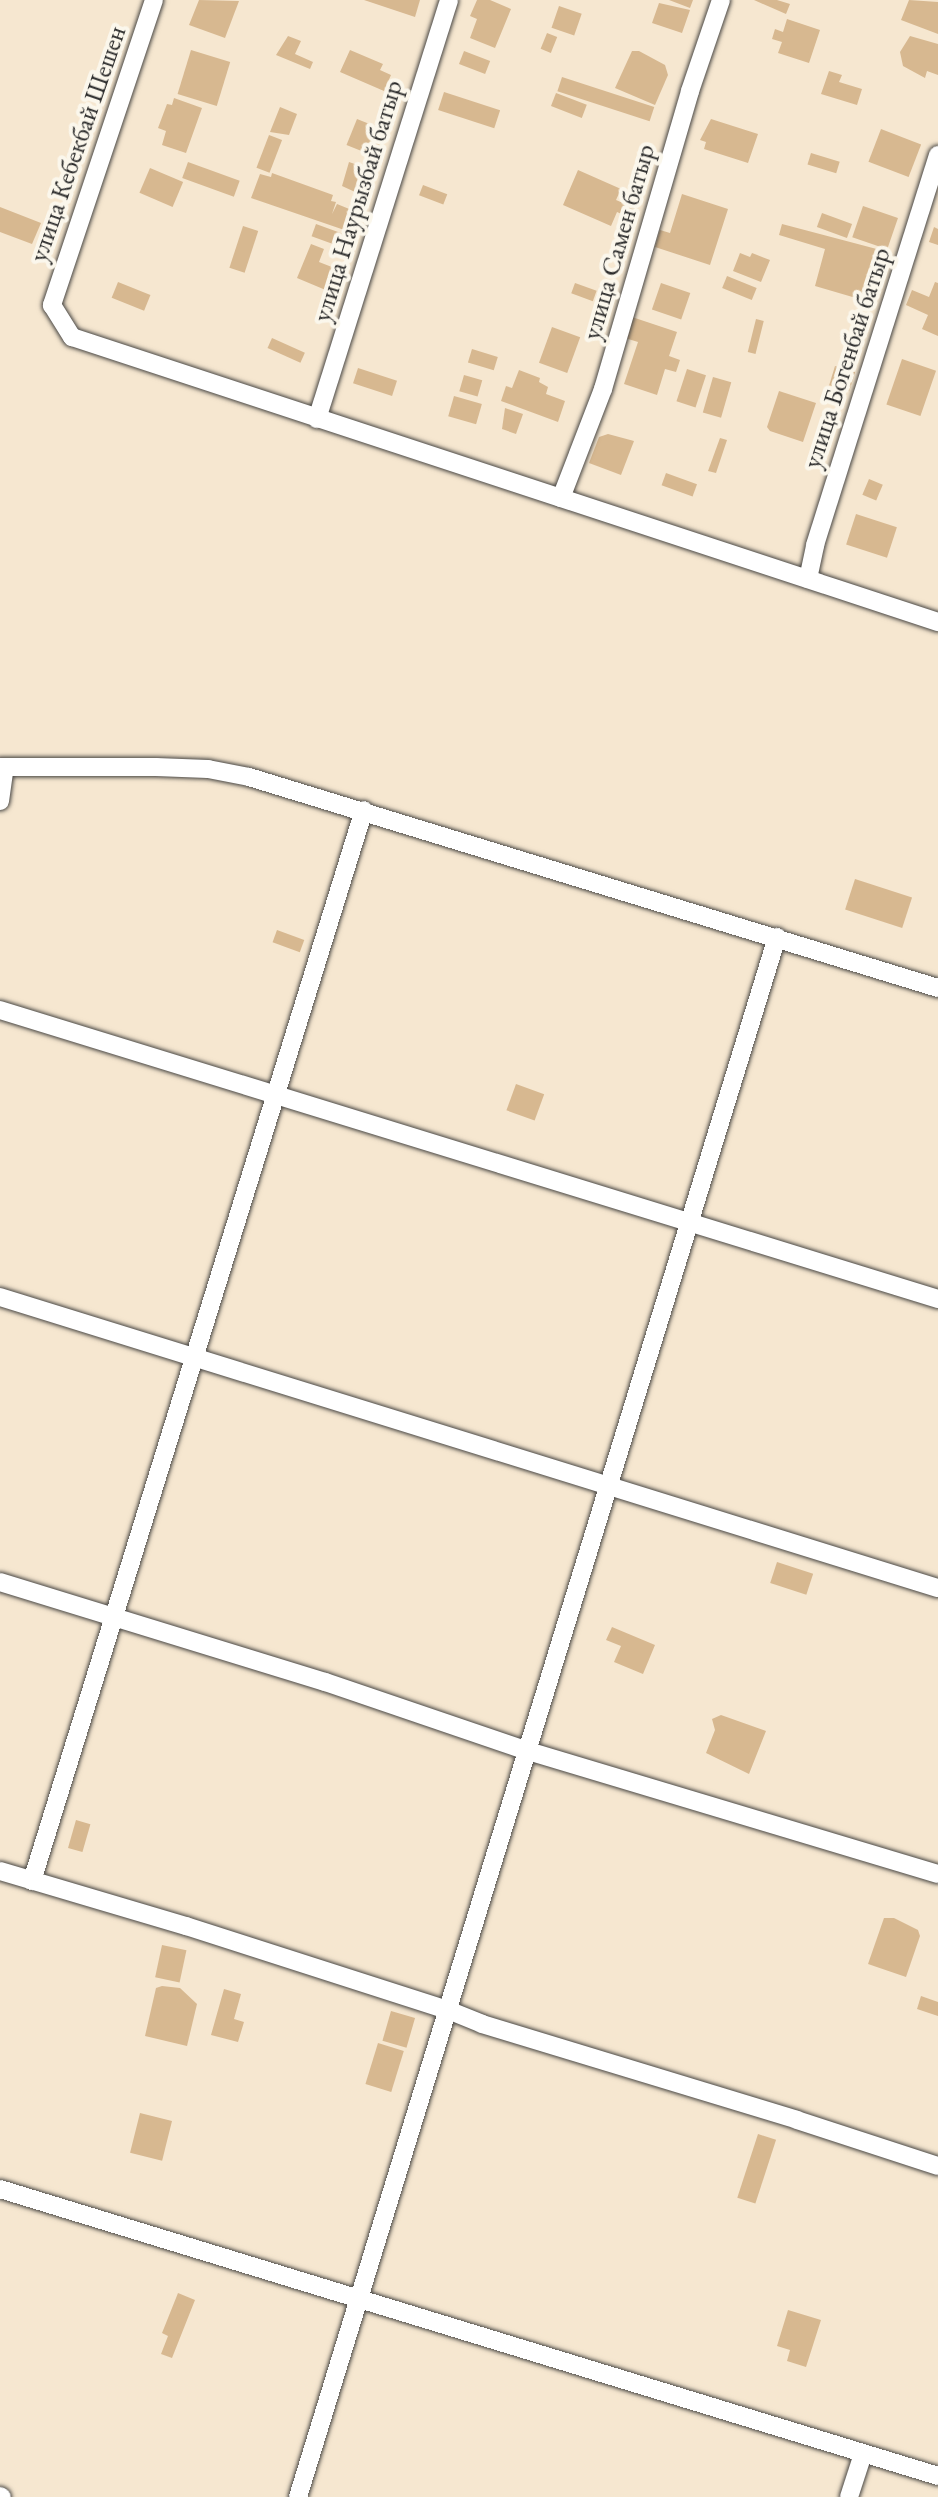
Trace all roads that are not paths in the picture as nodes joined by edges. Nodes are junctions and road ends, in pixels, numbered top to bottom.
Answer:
1 (154, 0) edge
2 (449, 0) edge
3 (721, 0) edge
4 (938, 155) edge
5 (317, 419) junction
6 (561, 498) junction
7 (808, 579) junction
8 (938, 622) edge
9 (3, 767) edge
10 (0, 801) edge
11 (364, 810) junction
12 (777, 937) junction
13 (938, 988) edge
14 (0, 1010) edge
15 (278, 1093) junction
16 (688, 1224) junction
17 (0, 1297) edge
18 (938, 1299) edge
19 (194, 1357) junction
20 (610, 1485) junction
21 (0, 1582) edge
22 (938, 1588) edge
23 (116, 1617) junction
24 (528, 1751) junction
25 (0, 1871) edge
26 (938, 1874) edge
27 (32, 1881) junction
28 (448, 2010) junction
29 (938, 2166) edge
30 (0, 2189) edge
31 (360, 2299) junction
32 (863, 2454) junction
33 (938, 2476) edge
34 (298, 2497) edge
35 (849, 2497) edge

1 - 5 street, улица Кебекбай Шешен
2 - 5 street, улица Наурызбай батыр
3 - 6 street, улица Самен батыр
4 - 7 street, улица Богенбай батыр
5 - 6 street
6 - 7 street
7 - 8 street
9 - 10 street
9 - 11 street
11 - 12 street
11 - 15 street
12 - 13 street
12 - 16 street
14 - 15 street
15 - 16 street
15 - 19 street
16 - 18 street
16 - 20 street
17 - 19 street
19 - 20 street
19 - 23 street
20 - 22 street
20 - 24 street
21 - 23 street
23 - 24 street
23 - 27 street
24 - 26 street
24 - 28 street
25 - 27 street
27 - 28 street
28 - 29 street
28 - 31 street
30 - 31 street
31 - 32 street
31 - 34 street
32 - 33 street
32 - 35 street

